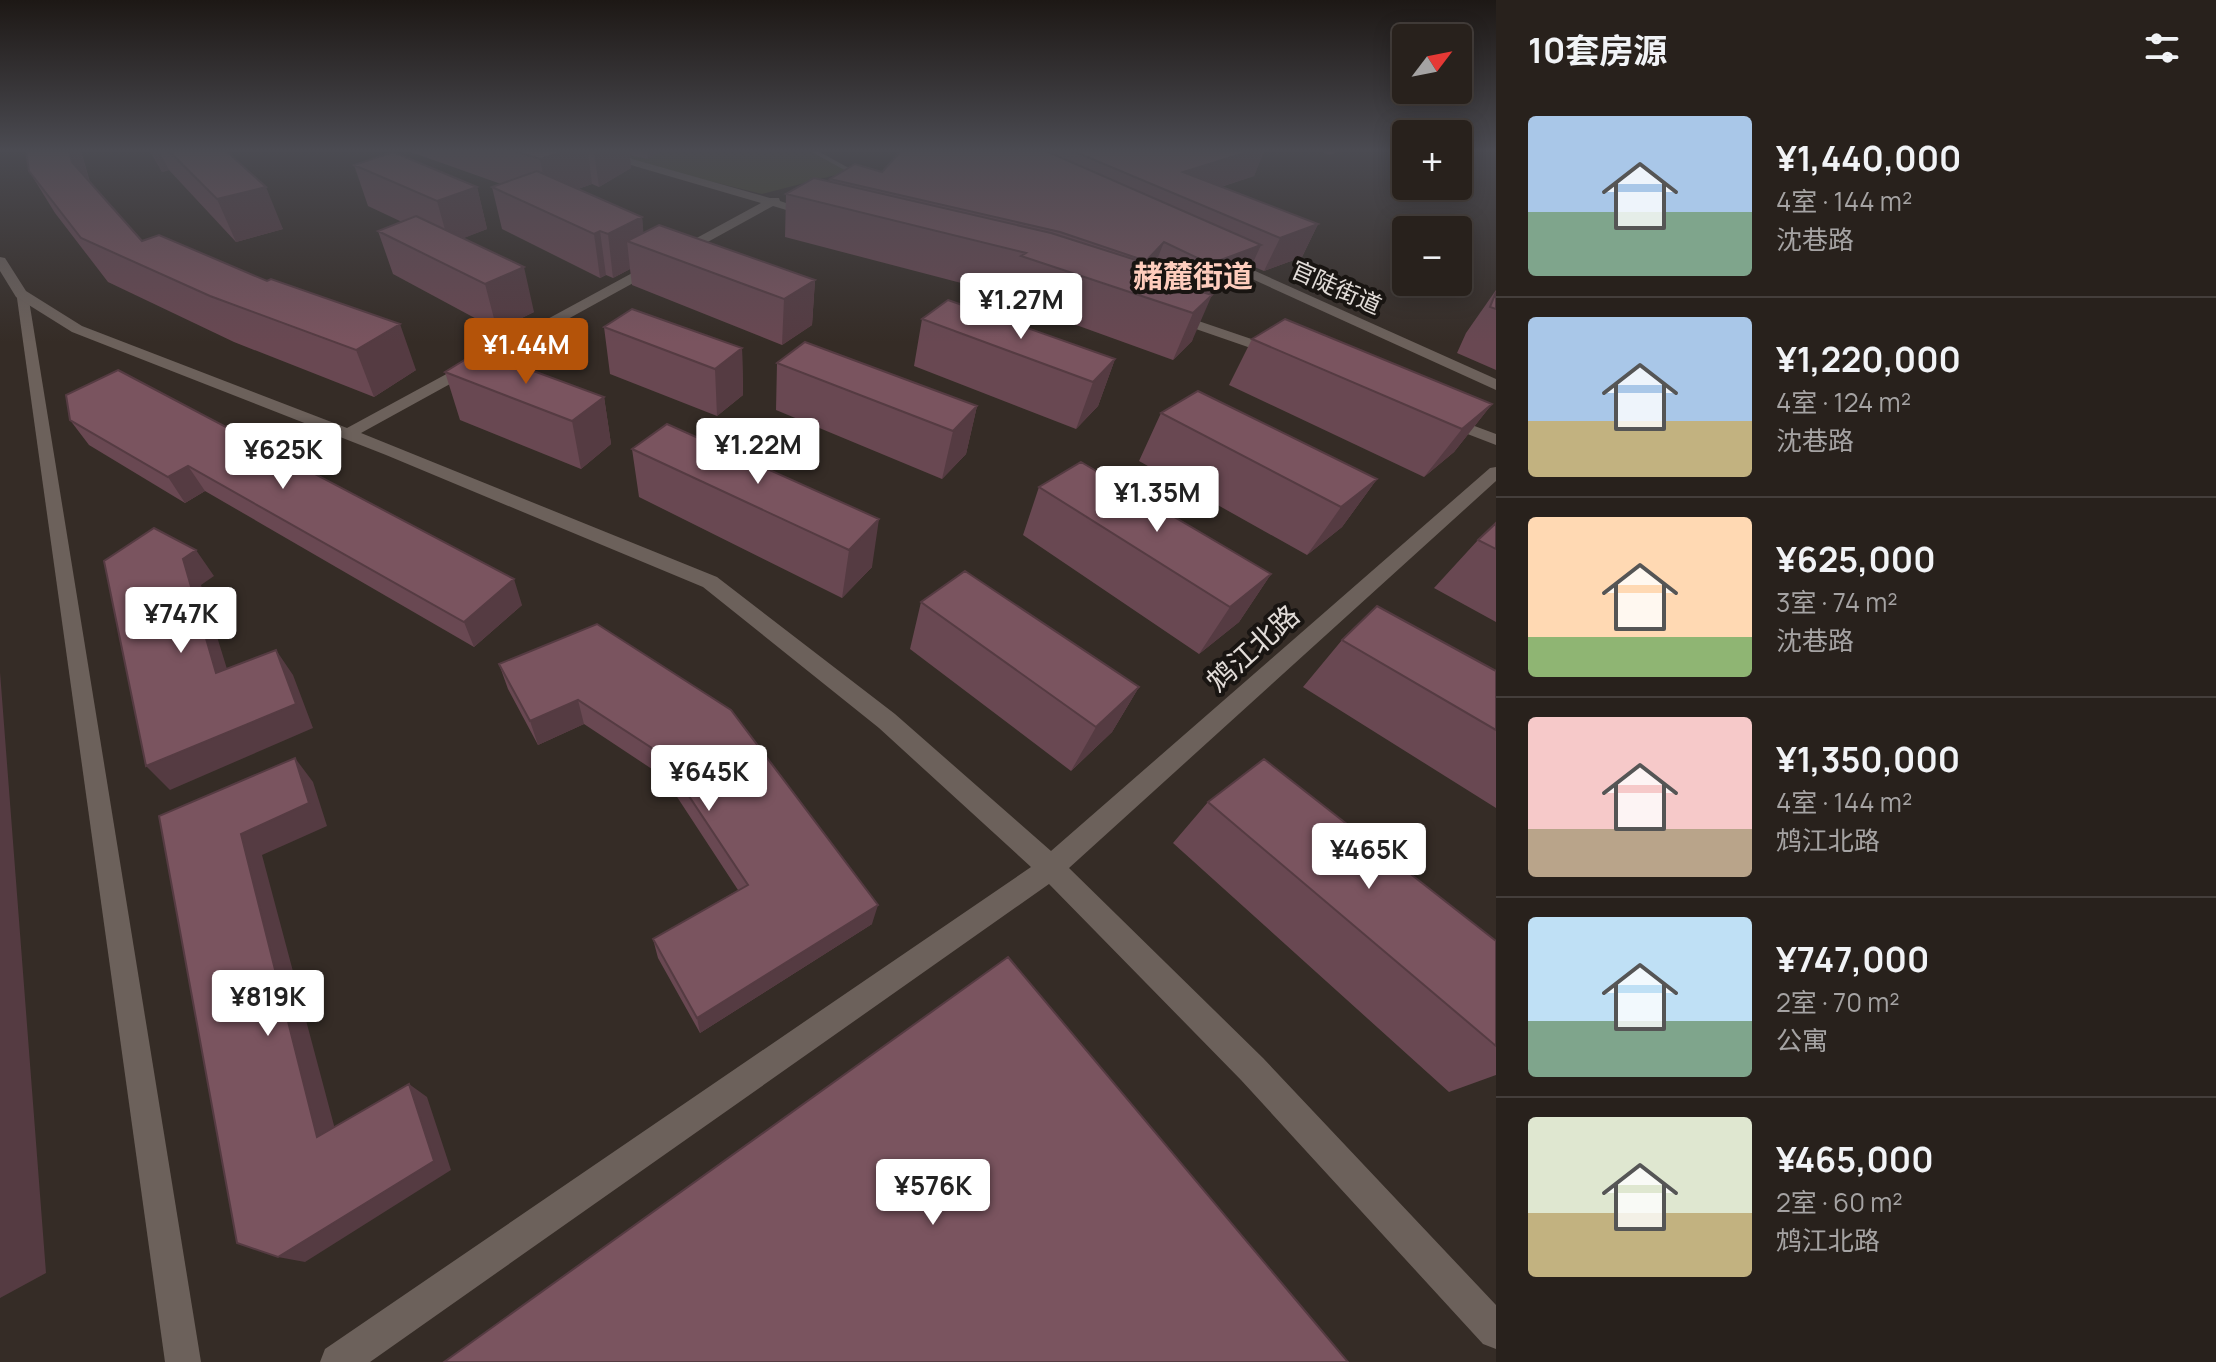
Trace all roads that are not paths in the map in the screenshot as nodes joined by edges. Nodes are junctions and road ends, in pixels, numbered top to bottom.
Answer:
1 (743, 215) edge
2 (818, 215) edge
3 (828, 217) edge
4 (1211, 255) edge
5 (0, 261) edge
6 (21, 294) junction
7 (1158, 311) edge
8 (1285, 356) edge
9 (1496, 385) edge
10 (1426, 412) edge
11 (348, 434) junction
12 (1496, 440) edge
13 (1496, 472) edge
14 (1051, 868) junction
15 (1496, 1331) edge
16 (183, 1362) edge
17 (338, 1362) edge

1 - 11 street
2 - 3 street
4 - 9 street, 官陡街道
5 - 6 street
6 - 11 street
6 - 16 street
7 - 8 street
10 - 12 street
11 - 14 street
13 - 14 street, 鸩江北路
14 - 15 street
14 - 17 street, 鸩江北路

